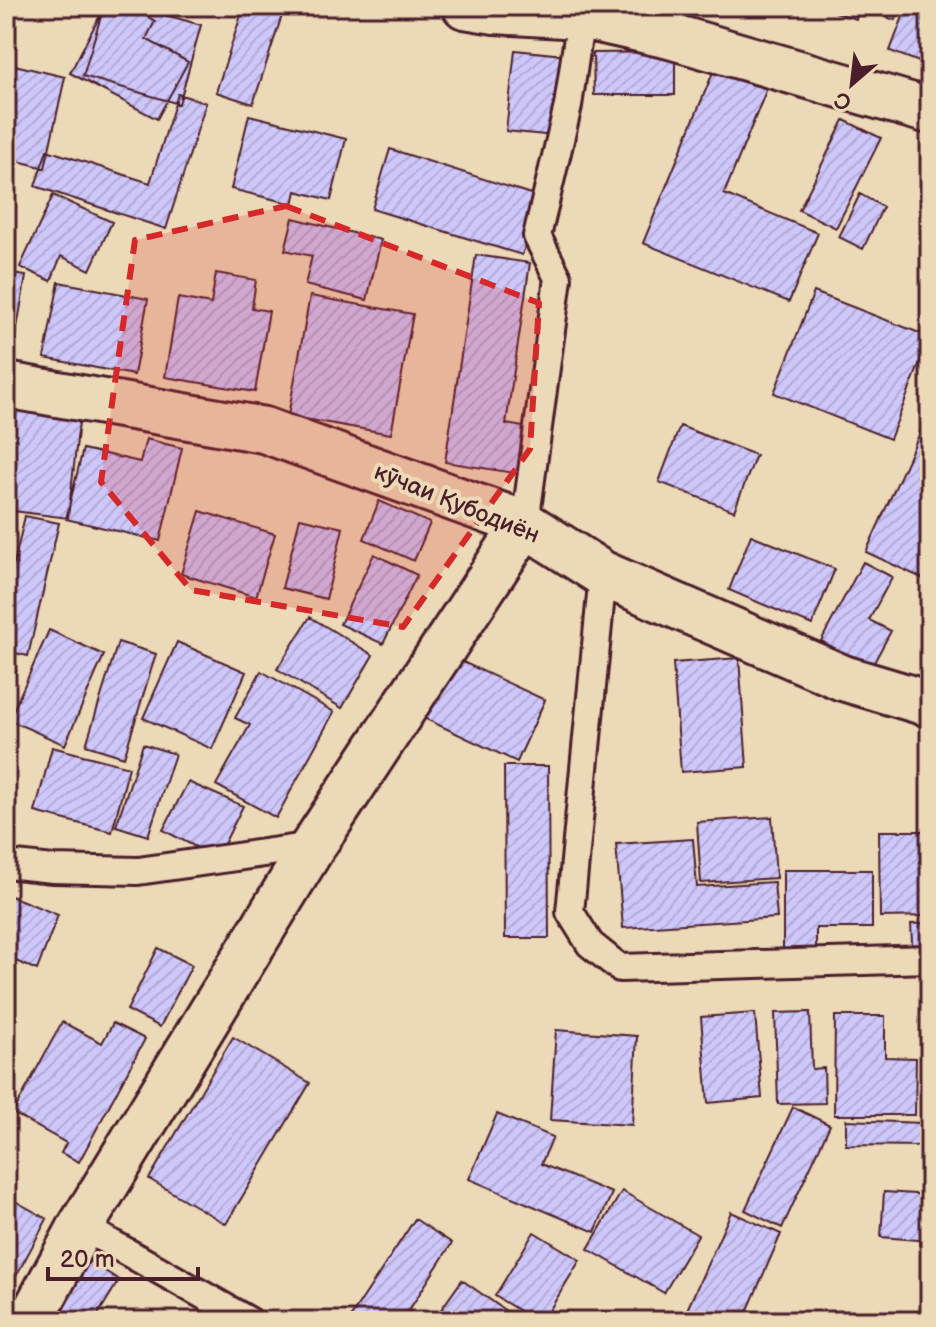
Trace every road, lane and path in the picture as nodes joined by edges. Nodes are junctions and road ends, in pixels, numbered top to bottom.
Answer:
1 (465, 6) edge
2 (581, 16) junction
3 (930, 111) edge
4 (6, 385) edge
5 (525, 524) junction
6 (603, 574) junction
7 (930, 704) edge
8 (313, 846) junction
9 (6, 864) edge
10 (930, 959) edge
11 (81, 1226) junction
12 (30, 1321) edge
13 (249, 1321) edge

1 - 2 street
2 - 3 street
2 - 5 lane
4 - 5 street, кӯчаи Қубодиён
5 - 6 street, кӯчаи Қубодиён
5 - 8 street
6 - 7 street, кӯчаи Қубодиён
6 - 10 lane
8 - 9 lane
8 - 11 street
11 - 12 street
11 - 13 lane

